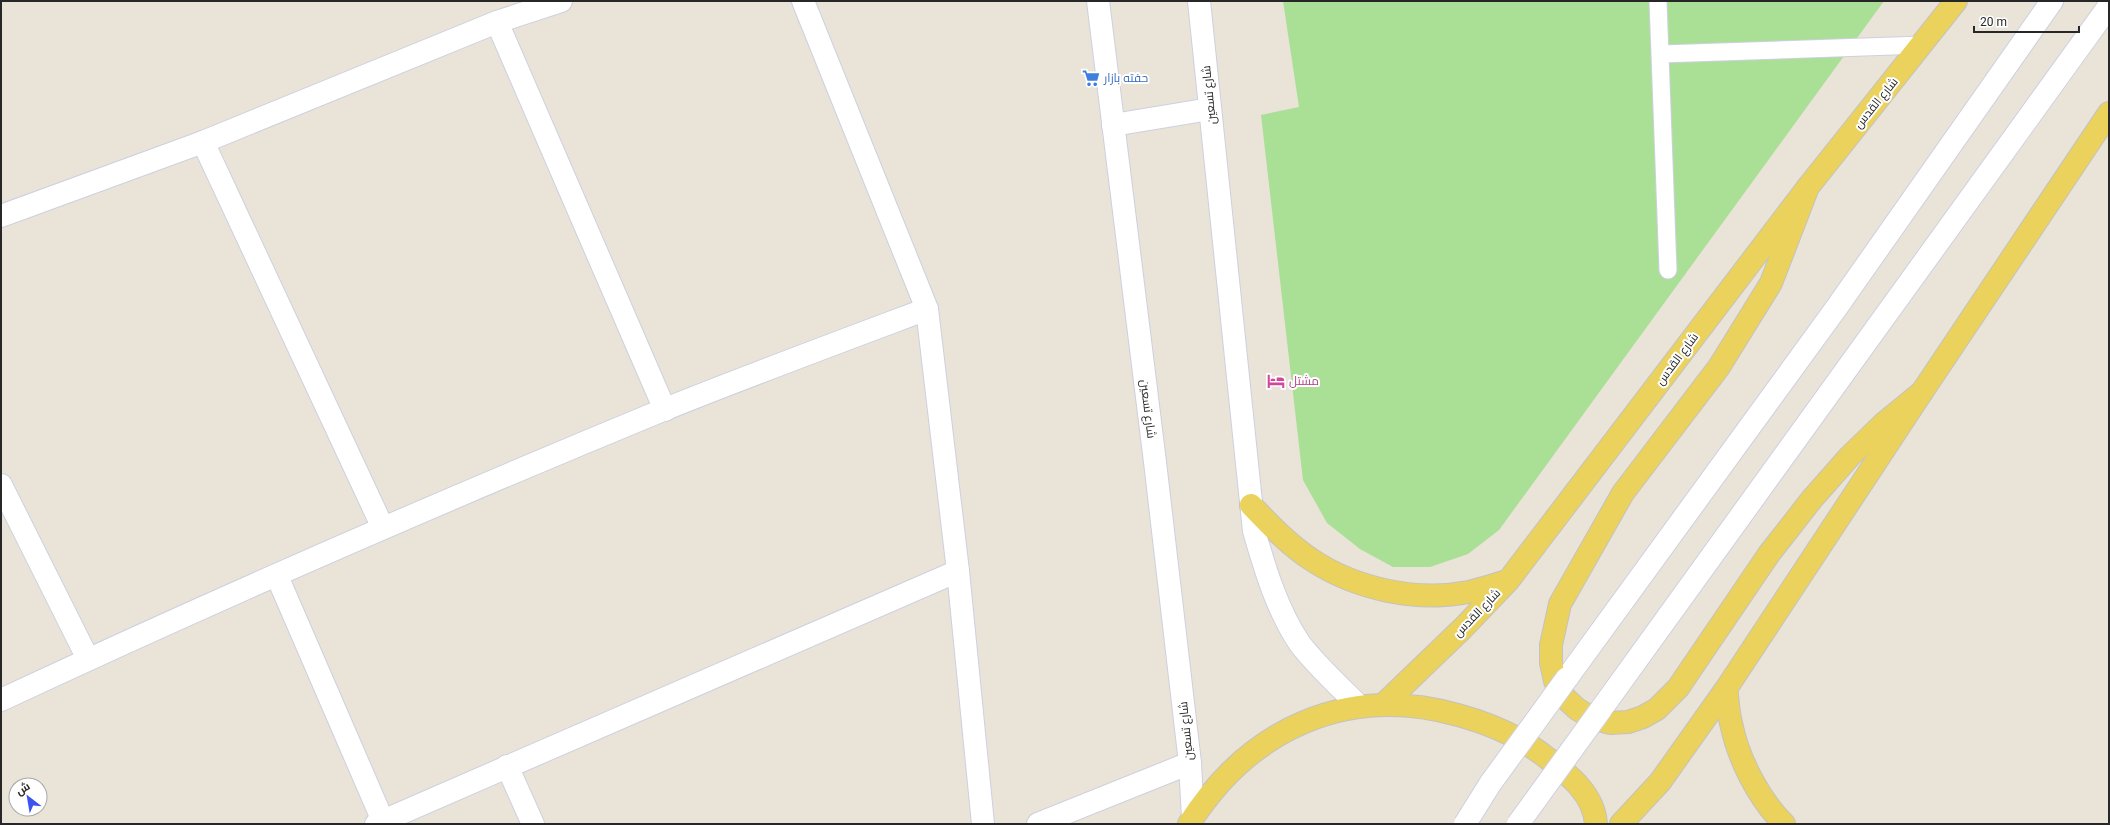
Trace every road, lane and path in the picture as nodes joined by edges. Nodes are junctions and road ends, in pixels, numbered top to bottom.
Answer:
1 (561, 1) edge
2 (803, 1) edge
3 (1098, 1) edge
4 (1199, 1) edge
5 (1658, 1) edge
6 (1956, 1) edge
7 (2052, 1) edge
8 (537, 5) edge
9 (2109, 6) edge
10 (497, 22) junction
11 (1922, 45) junction
12 (1661, 54) junction
13 (1210, 110) junction
14 (2109, 113) edge
15 (1113, 125) junction
16 (202, 142) junction
17 (1808, 187) junction
18 (1, 216) edge
19 (1668, 270) dead end
20 (926, 309) junction
21 (1922, 392) junction
22 (665, 410) junction
23 (1, 484) edge
24 (1251, 505) junction
25 (383, 528) junction
26 (958, 571) junction
27 (277, 576) junction
28 (1508, 581) junction
29 (88, 659) junction
30 (1726, 689) junction
31 (1, 700) edge
32 (1384, 704) junction
33 (1359, 706) junction
34 (1190, 763) junction
35 (507, 766) junction
36 (1191, 821) edge
37 (380, 822) edge
38 (1465, 822) edge
39 (533, 824) edge
40 (983, 824) edge
41 (1038, 824) edge
42 (1518, 824) edge
43 (1596, 824) edge
44 (1621, 824) edge
45 (1784, 824) edge

1 - 8 street
2 - 20 street
3 - 15 street, شارع تسعين
4 - 13 street, شارع تسعين
5 - 12 lane
6 - 11 main road, شارع القدس
7 - 38 street, bridge
8 - 10 street
9 - 42 street, bridge
10 - 16 street
10 - 22 street
11 - 12 lane
11 - 17 main road, شارع القدس
12 - 19 lane
13 - 15 street
13 - 24 street, شارع تسعين
14 - 21 main road
15 - 34 street, شارع تسعين
16 - 18 street
16 - 25 street
17 - 21 main road
17 - 28 main road, شارع القدس
20 - 22 street
20 - 26 street
21 - 30 main road
22 - 25 street
23 - 29 street
24 - 28 main road
24 - 33 street, شارع تسعين
25 - 27 street
26 - 35 street
26 - 40 street
27 - 29 street
27 - 37 street
28 - 32 main road, شارع القدس
29 - 31 street
30 - 44 main road
30 - 45 main road
32 - 33 main road
32 - 43 main road
33 - 36 main road
34 - 36 street, شارع تسعين
34 - 41 street
35 - 37 street
35 - 39 street

